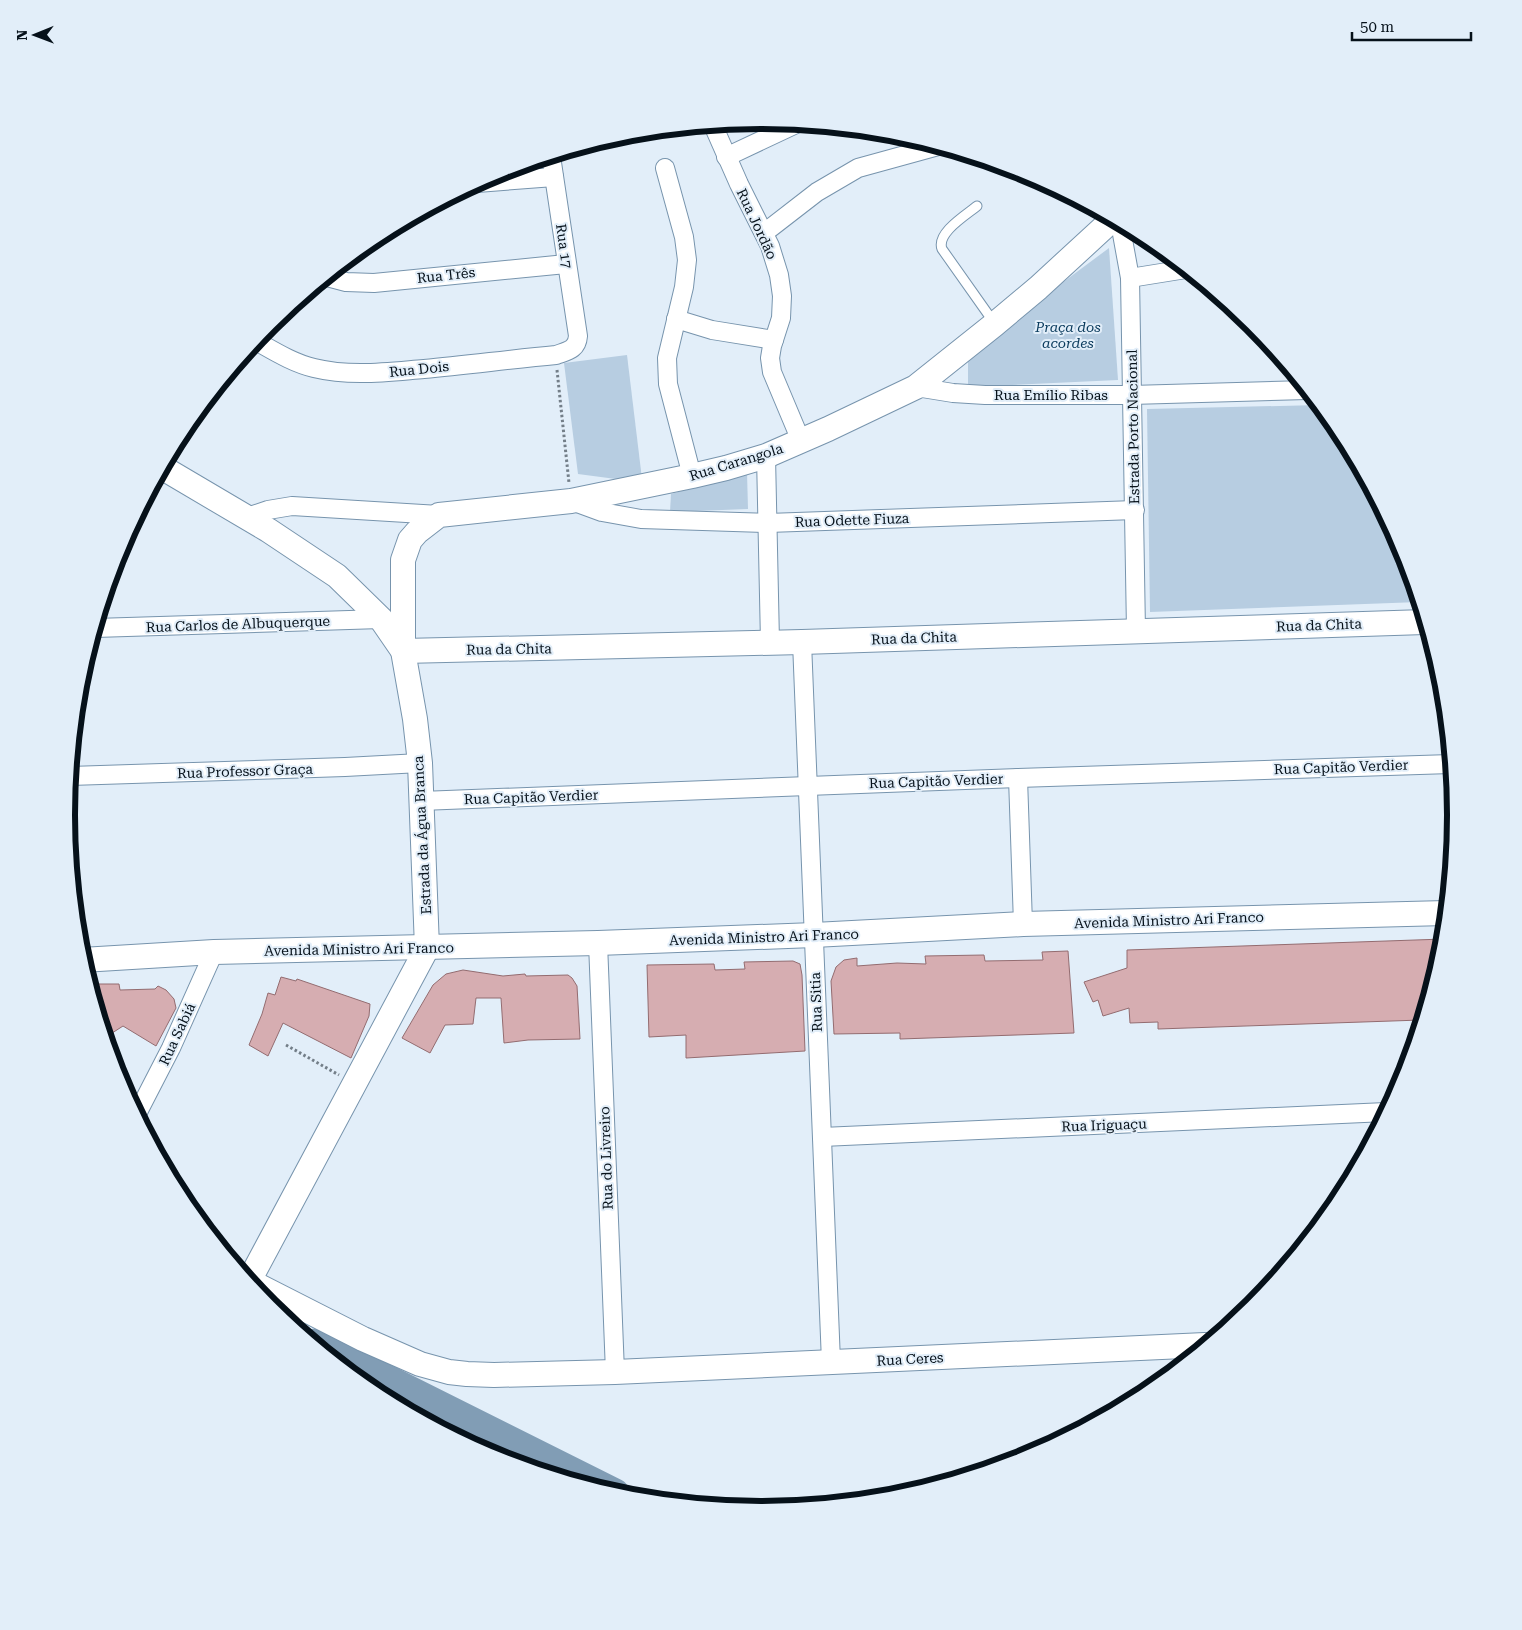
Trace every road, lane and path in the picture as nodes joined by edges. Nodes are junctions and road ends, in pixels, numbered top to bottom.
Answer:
1 (715, 130) edge
2 (784, 130) edge
3 (927, 149) edge
4 (726, 157) junction
5 (552, 161) edge
6 (666, 168) dead end
7 (554, 177) junction
8 (497, 181) edge
9 (977, 206) dead end
10 (1108, 224) edge
11 (1122, 232) edge
12 (764, 233) junction
13 (566, 264) junction
14 (1178, 270) edge
15 (1130, 278) junction
16 (334, 279) edge
17 (676, 319) junction
18 (995, 324) junction
19 (578, 336) joint
20 (774, 340) junction
21 (262, 345) edge
22 (556, 355) junction
23 (916, 387) junction
24 (1299, 390) edge
25 (1131, 395) junction
26 (801, 441) junction
27 (766, 456) junction
28 (168, 471) edge
29 (692, 476) junction
30 (571, 501) junction
31 (1135, 510) junction
32 (439, 515) junction
33 (247, 517) junction
34 (768, 523) junction
35 (380, 619) junction
36 (1420, 622) edge
37 (101, 628) edge
38 (1136, 631) junction
39 (770, 642) junction
40 (802, 642) junction
41 (403, 651) junction
42 (420, 763) junction
43 (1445, 764) edge
44 (76, 776) edge
45 (1018, 778) junction
46 (808, 786) junction
47 (421, 801) junction
48 (1440, 913) edge
49 (1023, 924) junction
50 (814, 935) junction
51 (598, 943) junction
52 (427, 948) junction
53 (214, 952) junction
54 (90, 959) edge
55 (286, 1045) dead end
56 (355, 1084) junction
57 (141, 1107) edge
58 (1379, 1112) edge
59 (822, 1137) junction
60 (252, 1275) edge
61 (267, 1290) edge
62 (1195, 1345) edge
63 (831, 1362) junction
64 (615, 1372) junction

1 - 4 street, Rua Jordão
2 - 4 street
3 - 12 street
4 - 12 street, Rua Jordão
5 - 7 street, Rua 17
6 - 17 street
7 - 8 street
7 - 13 street, Rua 17
9 - 18 lane
10 - 18 main road, Rua Carangola
11 - 15 street, Estrada Porto Nacional
12 - 20 street, Rua Jordão
13 - 16 street, Rua Três
13 - 19 street, Rua 17
14 - 15 street
15 - 25 street, Estrada Porto Nacional
17 - 20 street
17 - 29 street
18 - 23 main road, Rua Carangola
19 - 22 street, Rua Dois
20 - 26 street, Rua Jordão
21 - 22 street, Rua Dois
22 - 30 path
23 - 25 street, Rua Emílio Ribas
23 - 26 main road, Rua Carangola
24 - 25 street, Rua Emílio Ribas
25 - 31 street, Estrada Porto Nacional
26 - 27 main road, Rua Carangola
27 - 29 main road, Rua Carangola
27 - 34 street
28 - 33 main road, Estrada da Água Branca
29 - 30 main road, Rua Carangola
30 - 32 main road, Rua Carangola
30 - 34 street, Rua Odette Fiuza
31 - 34 street, Rua Odette Fiuza
31 - 38 street, Estrada Porto Nacional
32 - 33 street
32 - 41 main road
33 - 35 main road, Estrada da Água Branca
34 - 39 street
35 - 37 street, Rua Carlos de Albuquerque
35 - 41 main road, Estrada da Água Branca
36 - 38 main road, Rua da Chita
38 - 40 main road, Rua da Chita
39 - 40 main road, Rua da Chita
39 - 41 main road, Rua da Chita
40 - 46 street, Rua Sitia
41 - 42 main road, Estrada da Água Branca
42 - 44 street, Rua Professor Graça
42 - 47 main road, Estrada da Água Branca
43 - 45 street, Rua Capitão Verdier
45 - 46 street, Rua Capitão Verdier
45 - 49 street
46 - 47 street, Rua Capitão Verdier
46 - 50 street, Rua Sitia
47 - 52 main road, Estrada da Água Branca
48 - 49 main road, Avenida Ministro Ari Franco
49 - 50 main road, Avenida Ministro Ari Franco
50 - 51 main road, Avenida Ministro Ari Franco
50 - 59 street, Rua Sitia
51 - 52 main road, Avenida Ministro Ari Franco
51 - 64 street, Rua do Livreiro
52 - 53 main road, Avenida Ministro Ari Franco
52 - 56 main road
53 - 54 main road, Avenida Ministro Ari Franco
53 - 57 street, Rua Sabiá
55 - 56 path
56 - 60 main road
58 - 59 street, Rua Iriguaçu
59 - 63 street, Rua Sitia
61 - 64 main road, Rua Ceres
62 - 63 main road, Rua Ceres
63 - 64 main road, Rua Ceres

